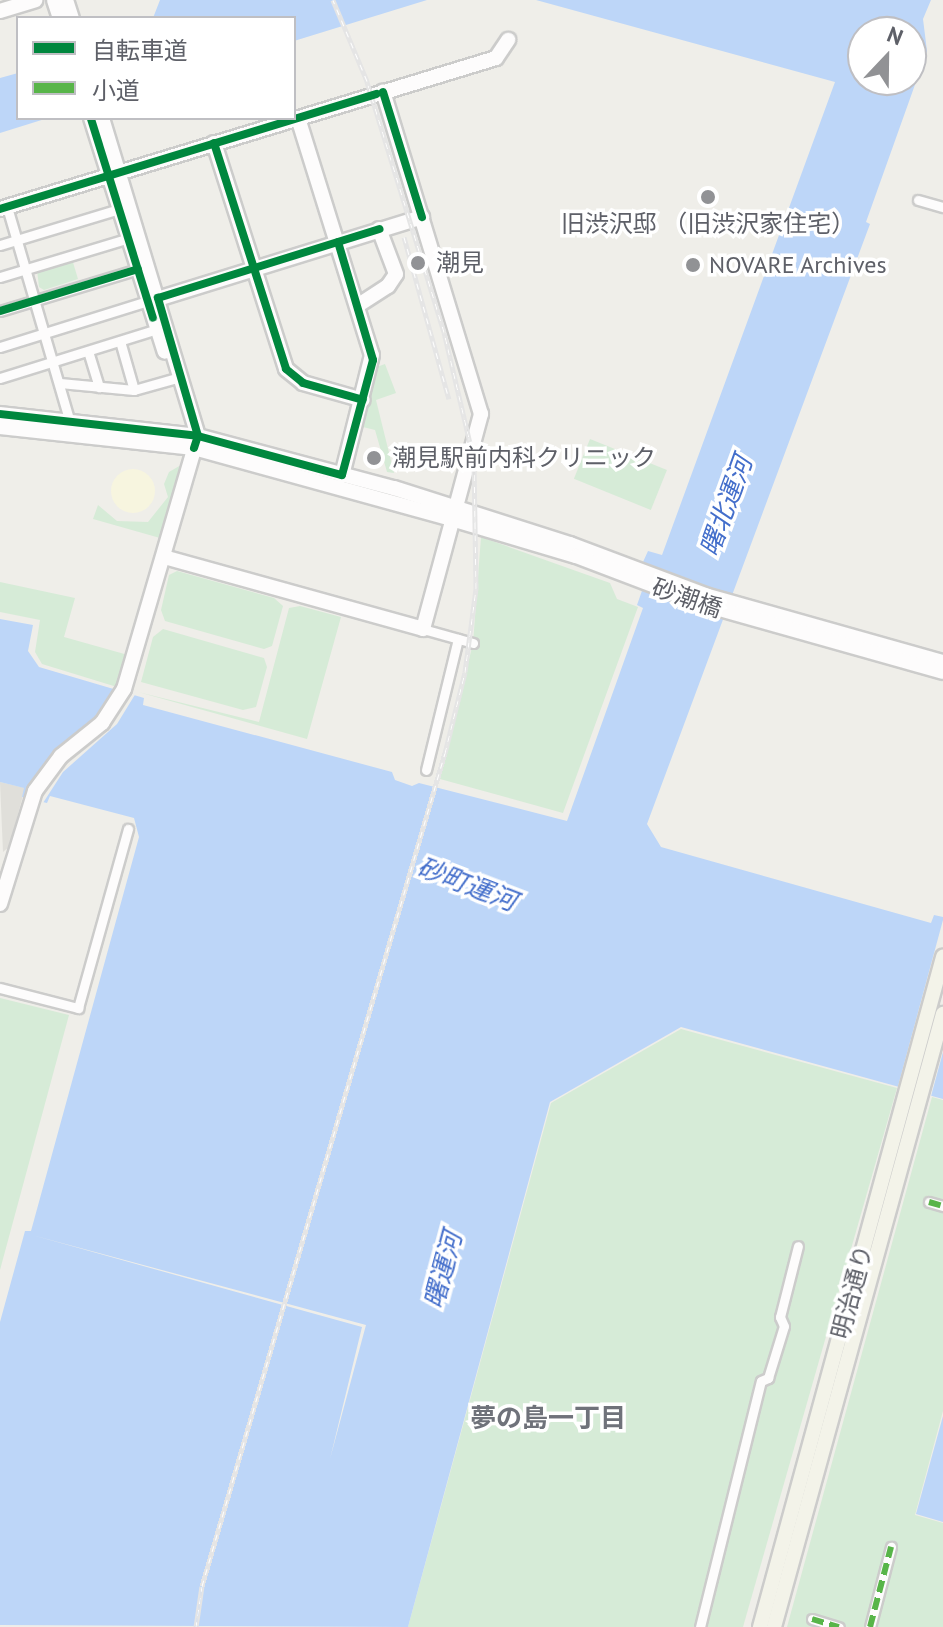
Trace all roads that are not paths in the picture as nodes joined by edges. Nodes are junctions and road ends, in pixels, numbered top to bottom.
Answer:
1 (35, 0) edge
2 (0, 11) edge
3 (508, 40) dead end
4 (383, 92) junction
5 (298, 118) joint
6 (96, 120) edge
7 (291, 120) edge
8 (214, 143) junction
9 (114, 173) junction
10 (918, 200) dead end
11 (943, 207) edge
12 (3, 208) edge
13 (119, 209) junction
14 (422, 217) junction
15 (379, 229) junction
16 (129, 238) junction
17 (16, 240) junction
18 (338, 242) junction
19 (0, 245) edge
20 (253, 268) junction
21 (27, 269) junction
22 (138, 269) junction
23 (0, 277) edge
24 (153, 300) junction
25 (35, 301) junction
26 (357, 306) junction
27 (0, 311) edge
28 (157, 329) junction
29 (44, 334) junction
30 (120, 341) junction
31 (0, 347) edge
32 (88, 351) junction
33 (53, 362) junction
34 (0, 378) edge
35 (173, 379) junction
36 (60, 383) junction
37 (99, 387) junction
38 (134, 390) junction
39 (363, 400) junction
40 (0, 414) edge
41 (70, 422) junction
42 (0, 427) edge
43 (193, 440) junction
44 (342, 475) junction
45 (457, 514) junction
46 (164, 557) junction
47 (741, 610) junction
48 (423, 629) junction
49 (458, 639) junction
50 (473, 643) dead end
51 (943, 662) edge
52 (943, 672) edge
53 (426, 770) dead end
54 (128, 829) dead end
55 (9, 863) edge
56 (0, 904) edge
57 (0, 918) edge
58 (943, 957) edge
59 (0, 988) edge
60 (943, 1014) edge
61 (929, 1202) dead end
62 (943, 1206) edge
63 (798, 1246) dead end
64 (891, 1547) dead end
65 (812, 1619) dead end
66 (700, 1627) edge
67 (760, 1627) edge
68 (774, 1627) edge
69 (839, 1627) edge
70 (870, 1627) edge

1 - 2 street
3 - 4 street
4 - 5 street
4 - 14 street
5 - 18 street
6 - 9 street
7 - 8 street
8 - 9 street
8 - 20 street
9 - 12 street
9 - 13 street
9 - 24 street
10 - 11 street
12 - 17 street
13 - 16 street
13 - 17 street
14 - 15 street
14 - 45 street
15 - 18 street
15 - 26 street
16 - 21 street
16 - 22 street
17 - 19 street
17 - 21 street
18 - 20 street
18 - 26 street
20 - 24 street
20 - 39 street
21 - 23 street
21 - 25 street
22 - 24 street
22 - 25 street
24 - 28 street
24 - 29 street
24 - 43 street
25 - 27 street
25 - 29 street
26 - 39 street
28 - 30 street
28 - 35 street
29 - 31 street
29 - 33 street
30 - 32 street
30 - 38 street
32 - 33 street
32 - 37 street
33 - 34 street
33 - 36 street
35 - 38 street
35 - 43 street
36 - 37 street
36 - 41 street
37 - 38 street
39 - 44 street
40 - 41 street
41 - 43 street
42 - 43 street
43 - 44 street
43 - 45 street
43 - 46 street
44 - 45 street
45 - 47 street, 砂潮橋
45 - 48 street
46 - 48 street
46 - 55 street
47 - 51 street
47 - 52 street
48 - 49 street
49 - 50 street
49 - 53 street
54 - 59 street
55 - 56 street
55 - 57 street
58 - 67 main road, 明治通り
60 - 68 main road, 明治通り
61 - 62 street
63 - 66 street
64 - 70 street
65 - 69 street

